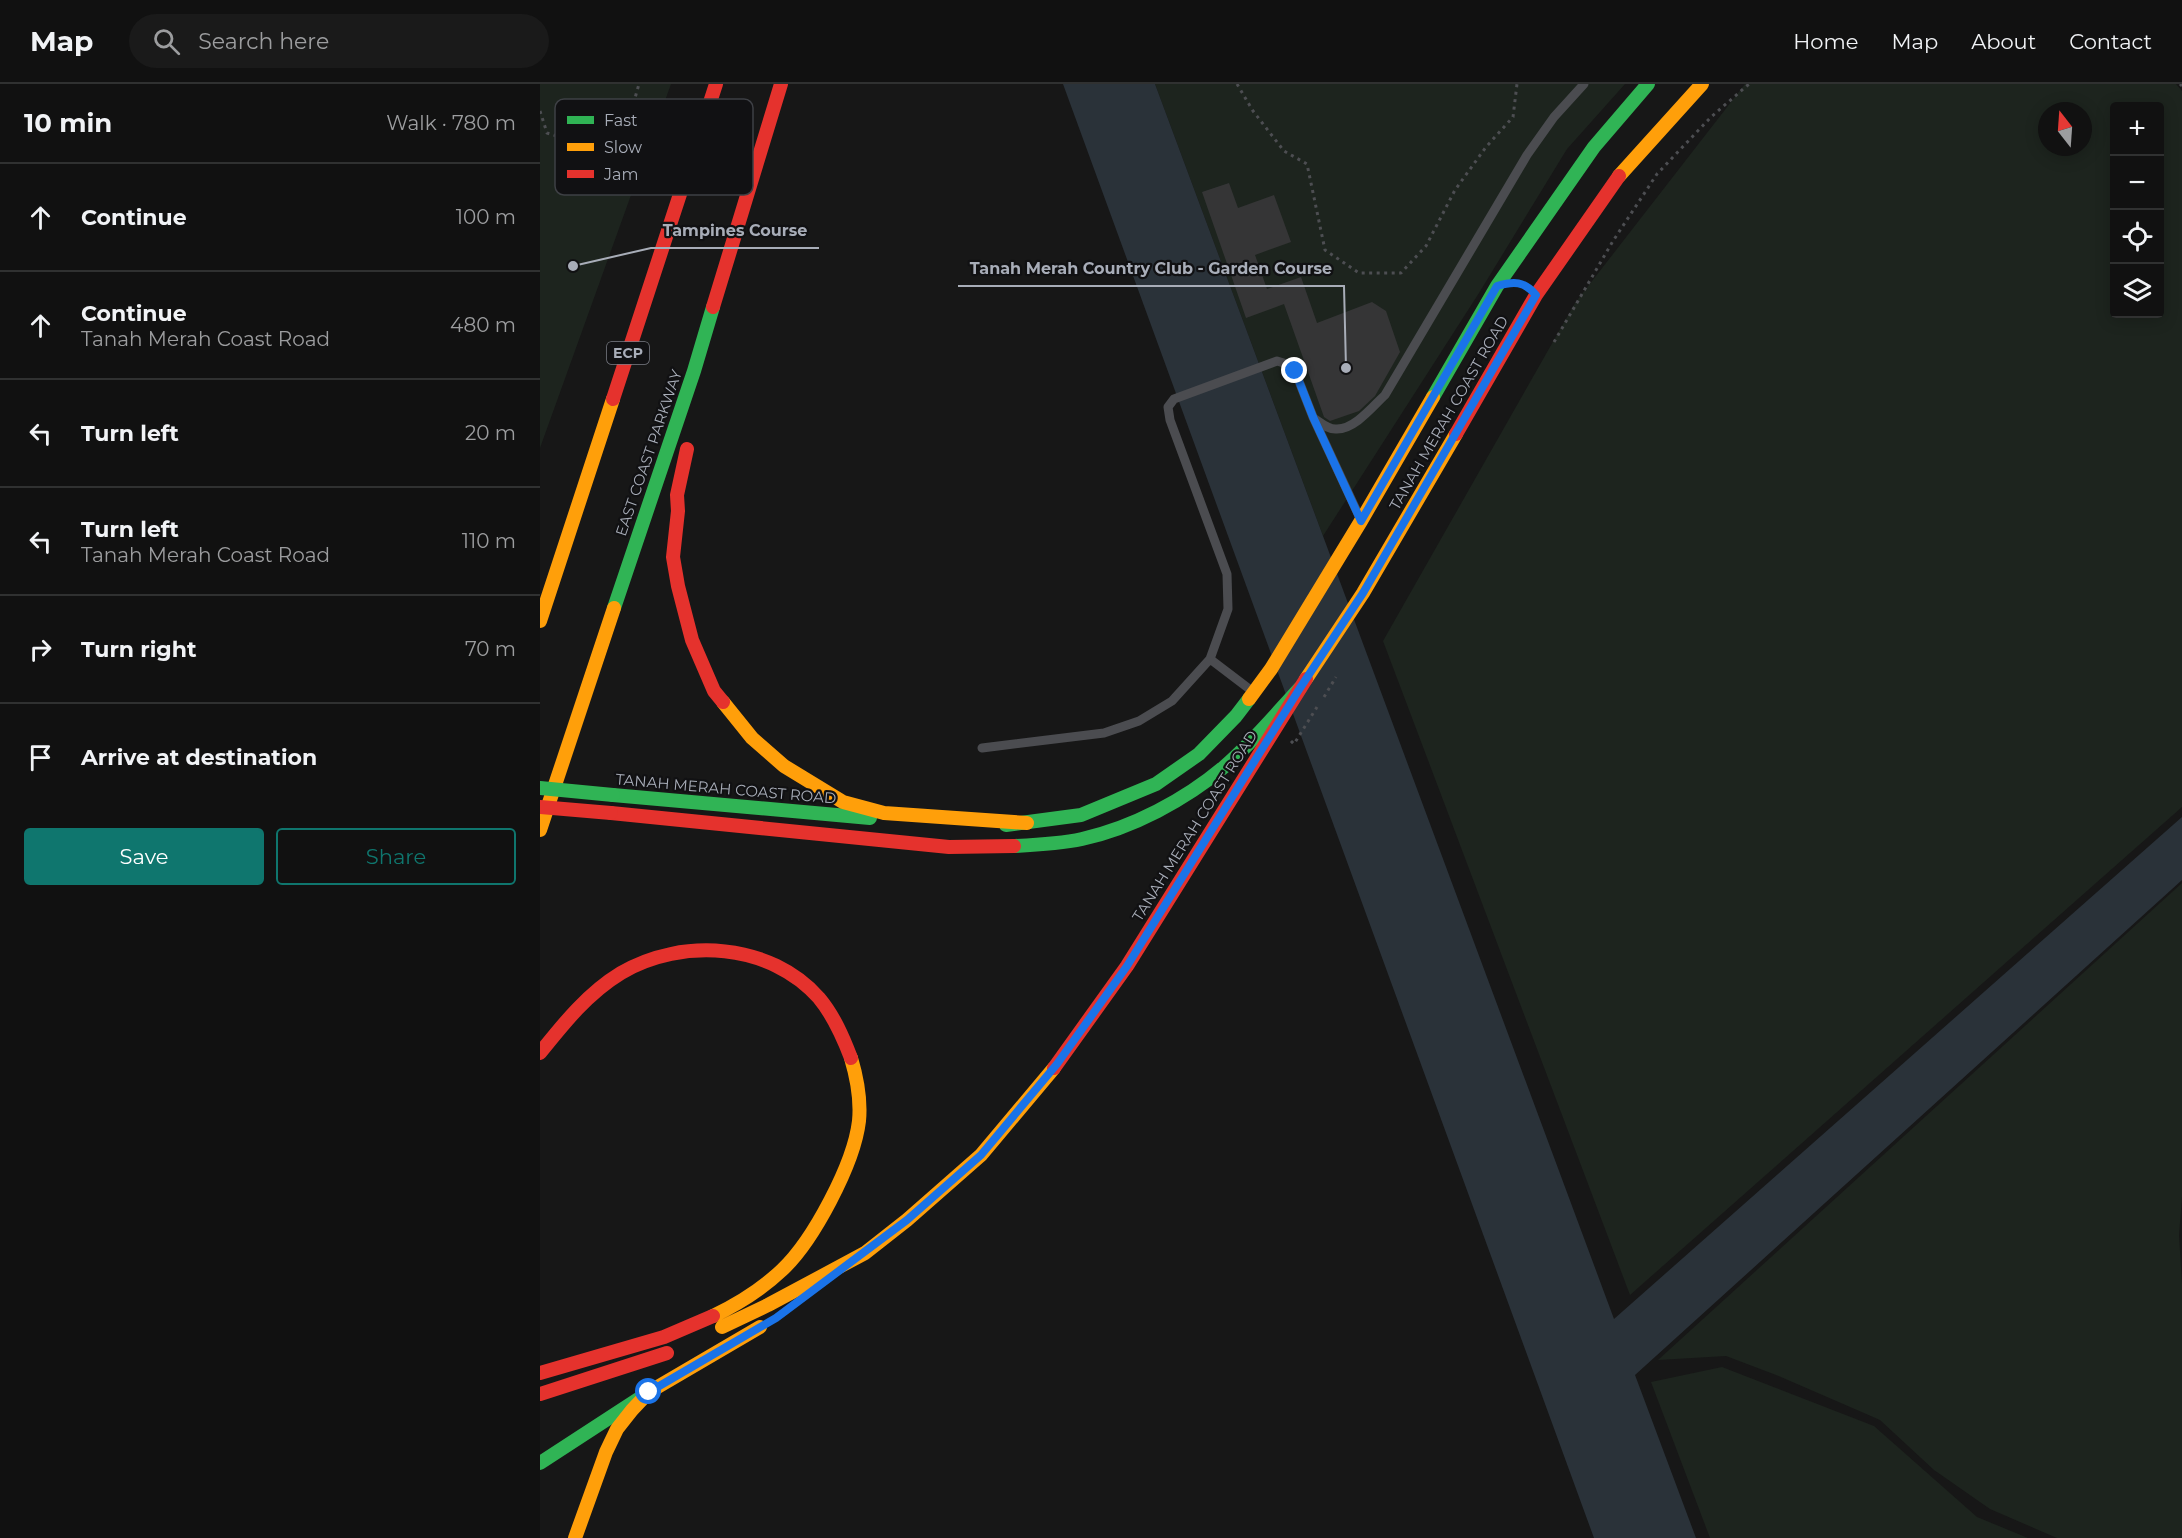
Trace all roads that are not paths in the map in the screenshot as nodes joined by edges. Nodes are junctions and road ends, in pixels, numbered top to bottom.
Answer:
1 (716, 84) edge
2 (781, 84) edge
3 (1584, 84) edge
4 (1648, 84) edge
5 (1702, 84) edge
6 (712, 99) edge
7 (753, 176) edge
8 (668, 195) edge
9 (680, 195) edge
10 (747, 195) edge
11 (657, 219) dead end
12 (1497, 286) junction
13 (1536, 295) junction
14 (694, 371) junction
15 (696, 409) dead end
16 (1313, 417) junction
17 (691, 433) dead end
18 (1361, 521) junction
19 (540, 621) edge
20 (1210, 659) junction
21 (1300, 688) junction
22 (1254, 693) junction
23 (982, 748) dead end
24 (540, 788) edge
25 (540, 807) edge
26 (1027, 824) junction
27 (540, 830) edge
28 (540, 1053) edge
29 (865, 1253) junction
30 (709, 1333) dead end
31 (680, 1347) dead end
32 (540, 1373) edge
33 (649, 1392) junction
34 (540, 1394) edge
35 (540, 1463) edge
36 (575, 1538) edge

1 - 6 main road, ECP
2 - 7 main road, EAST COAST PARKWAY
3 - 16 lane
4 - 12 main road, TANAH MERAH COAST ROAD
5 - 13 main road, TANAH MERAH COAST ROAD
8 - 11 main road
9 - 19 main road, ECP
10 - 14 main road, EAST COAST PARKWAY
12 - 13 main road
12 - 18 main road, TANAH MERAH COAST ROAD
13 - 21 main road, TANAH MERAH COAST ROAD
14 - 15 main road
14 - 27 main road, EAST COAST PARKWAY
16 - 18 lane
16 - 20 lane
17 - 26 main road
18 - 22 main road, TANAH MERAH COAST ROAD
20 - 22 lane
20 - 23 lane
21 - 25 main road, bridge
21 - 29 main road, TANAH MERAH COAST ROAD
22 - 26 main road, TANAH MERAH COAST ROAD
24 - 26 main road, TANAH MERAH COAST ROAD, bridge
28 - 32 main road
29 - 30 main road, TANAH MERAH COAST ROAD
29 - 33 main road
31 - 34 main road
33 - 35 main road
33 - 36 main road

